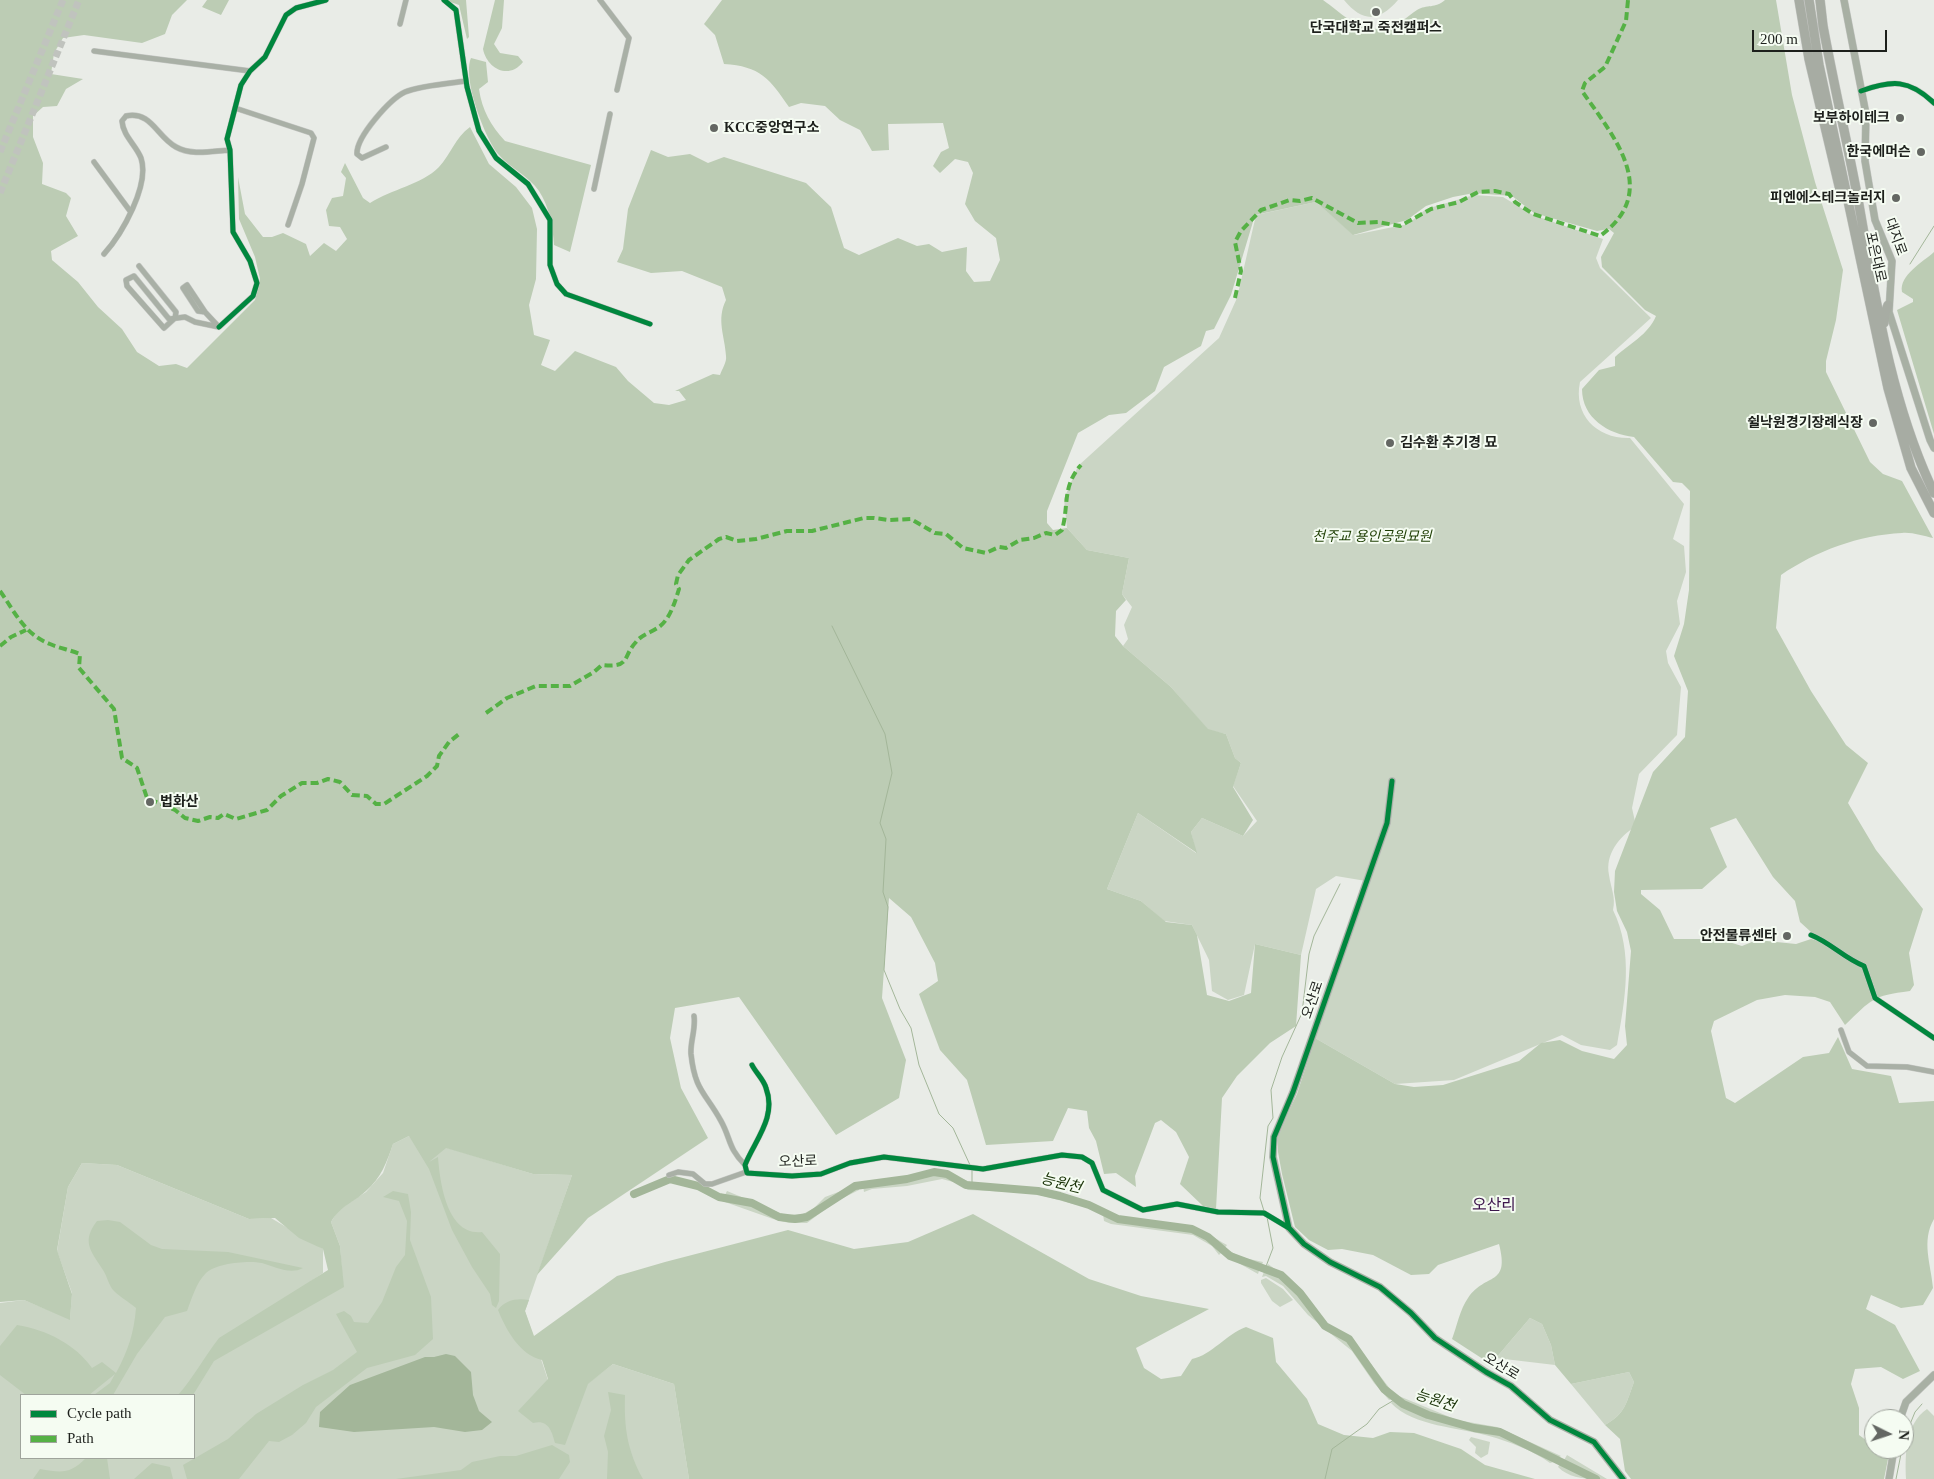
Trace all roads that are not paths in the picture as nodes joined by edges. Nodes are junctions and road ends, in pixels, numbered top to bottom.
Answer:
1 (326, 0) edge
2 (406, 0) edge
3 (444, 0) edge
4 (600, 0) edge
5 (1799, 0) edge
6 (1809, 0) edge
7 (1820, 0) edge
8 (1844, 0) edge
9 (400, 24) dead end
10 (94, 51) dead end
11 (250, 71) junction
12 (466, 81) junction
13 (617, 90) dead end
14 (1861, 90) junction
15 (1934, 103) edge
16 (235, 108) junction
17 (610, 114) dead end
18 (386, 147) dead end
19 (230, 150) junction
20 (94, 162) dead end
21 (594, 189) dead end
22 (130, 211) junction
23 (288, 225) dead end
24 (104, 254) dead end
25 (139, 266) dead end
26 (1868, 288) junction
27 (1888, 305) junction
28 (205, 312) junction
29 (175, 318) junction
30 (650, 324) dead end
31 (219, 327) junction
32 (1884, 338) junction
33 (1934, 448) edge
34 (1934, 494) edge
35 (1934, 513) edge
36 (1392, 781) dead end
37 (1811, 935) dead end
38 (694, 1016) dead end
39 (1841, 1030) dead end
40 (1934, 1038) edge
41 (752, 1065) dead end
42 (1934, 1072) edge
43 (745, 1164) junction
44 (746, 1172) junction
45 (669, 1175) dead end
46 (1289, 1228) junction
47 (1934, 1376) edge
48 (1904, 1409) edge
49 (1892, 1459) edge
50 (1623, 1479) edge
51 (1889, 1479) edge

1 - 11 street
2 - 9 street
3 - 12 street
4 - 13 street
5 - 26 highway
6 - 26 highway, 포은대로
7 - 32 highway, 포은대로
8 - 14 street, 대지로
10 - 11 street
11 - 16 street
12 - 18 street
12 - 30 street
14 - 15 street
14 - 27 street, 대지로
16 - 19 street
16 - 23 street
17 - 21 street
19 - 22 street
19 - 31 street
20 - 22 street
22 - 24 street
25 - 29 street
26 - 35 highway, 포은대로
27 - 32 highway
27 - 33 street, 대지로
28 - 28 street
28 - 31 street
29 - 29 street
29 - 31 street
32 - 34 highway, 포은대로
36 - 46 street, 오산로
37 - 40 street
38 - 43 street
39 - 42 street
41 - 43 street
43 - 44 street
44 - 45 street, 오산로
44 - 46 street, 오산로
46 - 50 street, 오산로
47 - 48 street
49 - 51 street

